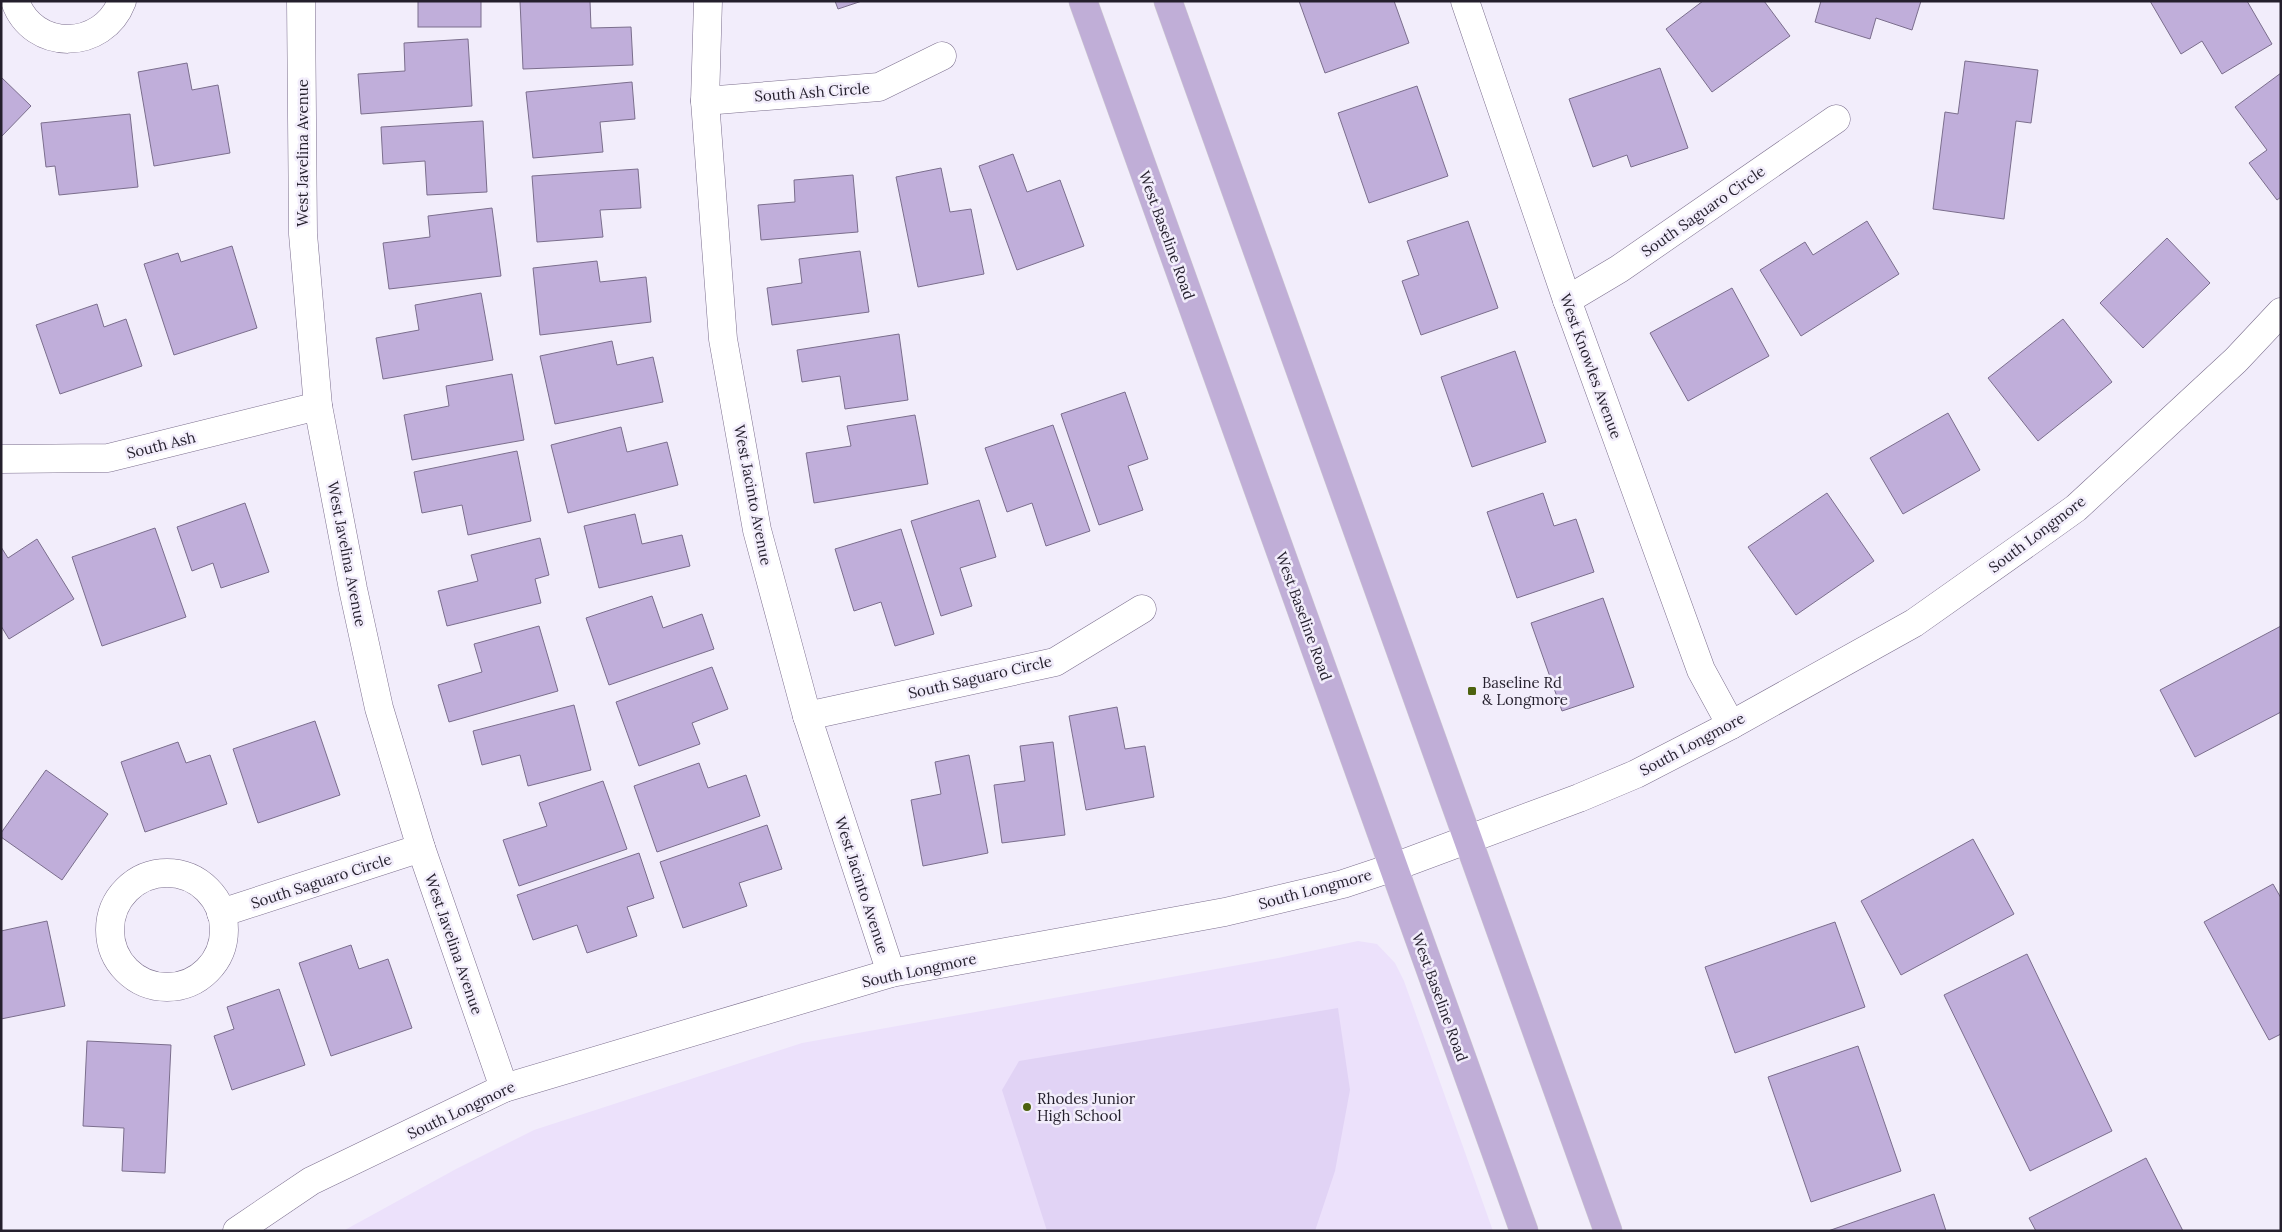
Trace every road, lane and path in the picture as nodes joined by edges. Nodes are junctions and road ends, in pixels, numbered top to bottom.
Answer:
1 (15, 1) edge
2 (122, 1) edge
3 (302, 1) edge
4 (708, 1) edge
5 (1084, 1) edge
6 (1168, 1) edge
7 (1465, 1) edge
8 (942, 56) dead end
9 (705, 100) junction
10 (1836, 119) dead end
11 (1567, 300) junction
12 (2281, 312) edge
13 (318, 406) junction
14 (1, 459) edge
15 (1142, 610) dead end
16 (807, 716) junction
17 (1730, 725) junction
18 (1468, 840) junction
19 (421, 848) junction
20 (1394, 867) junction
21 (221, 913) junction
22 (891, 972) junction
23 (504, 1088) junction
24 (237, 1231) edge
25 (1524, 1231) edge
26 (1608, 1231) edge

1 - 2 street
3 - 13 street, West Javelina Avenue
4 - 9 street, West Jacinto Avenue
5 - 20 main road, West Baseline Road
6 - 18 main road
7 - 11 street, West Knowles Avenue
8 - 9 street, South Ash Circle
9 - 16 street, West Jacinto Avenue
10 - 11 street, South Saguaro Circle
11 - 17 street, West Knowles Avenue
12 - 17 street, South Longmore
13 - 14 street, South Ash
13 - 19 street, West Javelina Avenue
15 - 16 street, South Saguaro Circle
16 - 22 street, West Jacinto Avenue
17 - 18 street, South Longmore
18 - 20 street, South Longmore
18 - 26 main road
19 - 21 street, South Saguaro Circle
19 - 23 street, West Javelina Avenue
20 - 22 street, South Longmore
20 - 25 main road, West Baseline Road
21 - 21 street
22 - 23 street, South Longmore
23 - 24 street, South Longmore

